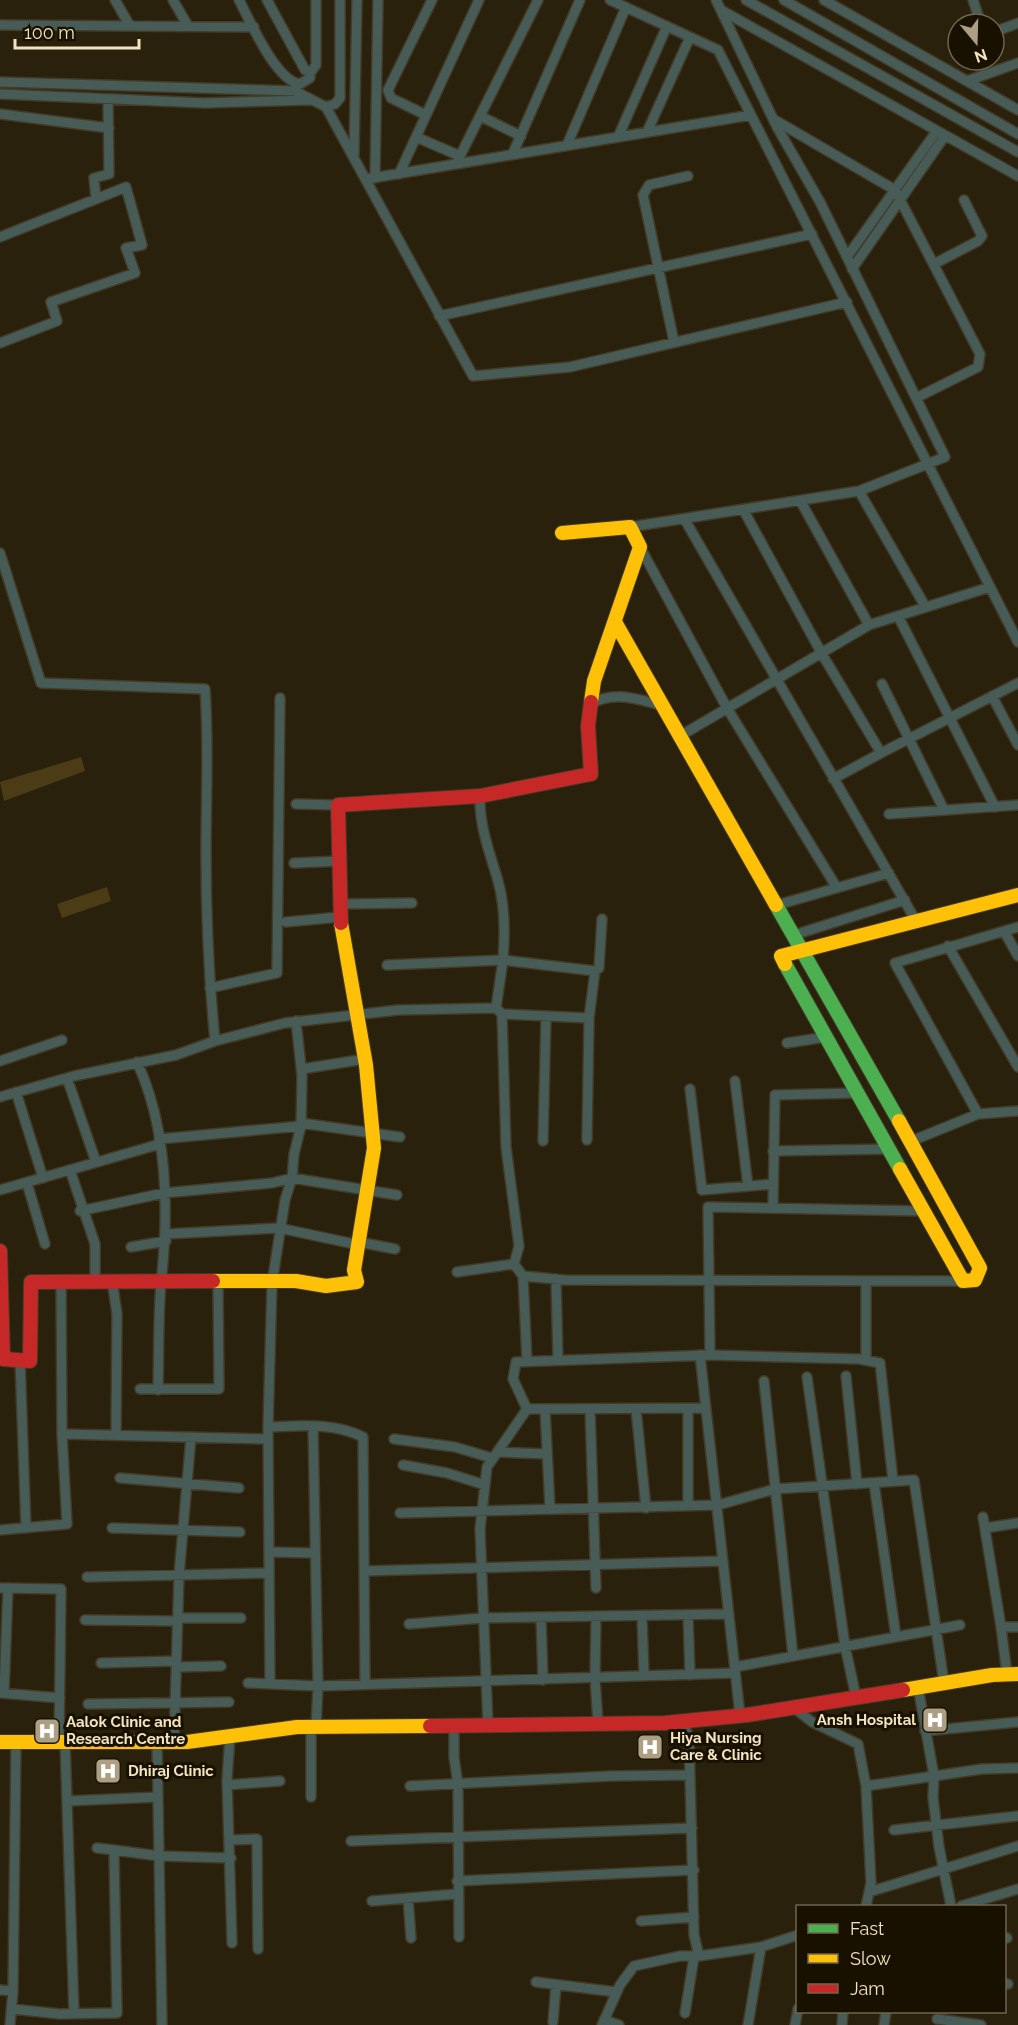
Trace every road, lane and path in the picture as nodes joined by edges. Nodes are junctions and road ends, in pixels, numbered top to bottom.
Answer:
1 (116, 0) edge
2 (173, 0) edge
3 (239, 0) edge
4 (267, 0) edge
5 (316, 0) edge
6 (340, 0) edge
7 (357, 0) edge
8 (378, 0) edge
9 (432, 0) edge
10 (479, 0) edge
11 (538, 0) edge
12 (580, 0) edge
13 (610, 0) edge
14 (716, 0) edge
15 (746, 0) edge
16 (784, 0) edge
17 (824, 0) edge
18 (626, 8) junction
19 (721, 10) junction
20 (0, 25) edge
21 (130, 26) junction
22 (188, 26) junction
23 (666, 26) junction
24 (254, 27) junction
25 (690, 37) junction
26 (1018, 63) edge
27 (310, 75) junction
28 (967, 81) junction
29 (0, 82) edge
30 (0, 94) edge
31 (108, 100) junction
32 (311, 100) junction
33 (326, 107) junction
34 (1018, 110) edge
35 (0, 114) edge
36 (426, 115) junction
37 (751, 115) junction
38 (480, 117) junction
39 (773, 119) junction
40 (109, 128) junction
41 (647, 132) junction
42 (940, 134) junction
43 (1018, 134) edge
44 (521, 136) junction
45 (618, 136) junction
46 (416, 137) junction
47 (567, 145) junction
48 (1018, 152) edge
49 (513, 153) junction
50 (354, 157) junction
51 (458, 160) junction
52 (399, 174) junction
53 (688, 176) dead end
54 (1018, 176) edge
55 (370, 179) junction
56 (895, 190) junction
57 (96, 199) junction
58 (900, 199) junction
59 (964, 200) dead end
60 (812, 234) junction
61 (0, 237) edge
62 (850, 263) junction
63 (934, 264) junction
64 (658, 268) junction
65 (831, 270) junction
66 (847, 302) junction
67 (439, 316) junction
68 (674, 342) junction
69 (0, 343) edge
70 (916, 398) junction
71 (928, 464) junction
72 (859, 491) junction
73 (801, 502) junction
74 (744, 511) junction
75 (686, 520) junction
76 (630, 527) junction
77 (562, 533) dead end
78 (640, 547) junction
79 (0, 553) edge
80 (990, 587) junction
81 (925, 606) junction
82 (898, 616) junction
83 (615, 622) junction
84 (869, 625) junction
85 (1018, 642) edge
86 (822, 654) junction
87 (776, 680) junction
88 (1018, 683) edge
89 (882, 684) dead end
90 (992, 696) junction
91 (280, 698) dead end
92 (589, 705) junction
93 (661, 705) junction
94 (727, 708) junction
95 (950, 718) junction
96 (680, 736) junction
97 (909, 739) junction
98 (1018, 745) edge
99 (881, 753) junction
100 (833, 779) junction
101 (480, 796) junction
102 (296, 804) dead end
103 (338, 805) junction
104 (1018, 805) edge
105 (995, 807) junction
106 (944, 810) junction
107 (889, 814) dead end
108 (340, 861) junction
109 (294, 862) dead end
110 (889, 873) junction
111 (837, 888) junction
112 (1018, 895) edge
113 (905, 900) junction
114 (412, 903) dead end
115 (777, 905) junction
116 (341, 911) junction
117 (602, 919) dead end
118 (916, 921) junction
119 (286, 922) dead end
120 (1018, 927) edge
121 (1004, 931) junction
122 (794, 935) junction
123 (948, 946) junction
124 (803, 950) junction
125 (1018, 956) edge
126 (503, 960) junction
127 (387, 965) dead end
128 (595, 971) junction
129 (210, 988) junction
130 (499, 1011) junction
131 (356, 1013) junction
132 (546, 1016) junction
133 (589, 1018) junction
134 (296, 1021) junction
135 (826, 1037) junction
136 (62, 1040) dead end
137 (215, 1041) junction
138 (787, 1043) dead end
139 (365, 1059) junction
140 (0, 1061) edge
141 (137, 1062) junction
142 (1018, 1067) edge
143 (302, 1069) junction
144 (67, 1078) junction
145 (735, 1081) dead end
146 (690, 1089) dead end
147 (16, 1092) junction
148 (858, 1094) junction
149 (0, 1097) edge
150 (1018, 1111) edge
151 (978, 1114) junction
152 (301, 1124) junction
153 (373, 1135) junction
154 (399, 1137) dead end
155 (587, 1140) dead end
156 (543, 1141) dead end
157 (159, 1142) junction
158 (909, 1142) junction
159 (890, 1149) junction
160 (773, 1151) junction
161 (96, 1162) junction
162 (70, 1170) junction
163 (42, 1178) junction
164 (292, 1178) junction
165 (27, 1183) junction
166 (773, 1184) junction
167 (748, 1186) junction
168 (0, 1190) edge
169 (366, 1190) junction
170 (164, 1193) junction
171 (397, 1196) dead end
172 (772, 1207) junction
173 (82, 1210) junction
174 (924, 1211) junction
175 (282, 1229) junction
176 (166, 1237) junction
177 (45, 1244) dead end
178 (359, 1244) junction
179 (131, 1246) dead end
180 (395, 1249) dead end
181 (0, 1251) edge
182 (514, 1264) junction
183 (457, 1272) dead end
184 (523, 1276) junction
185 (556, 1279) junction
186 (112, 1280) junction
187 (61, 1281) junction
188 (95, 1281) junction
189 (708, 1281) junction
190 (963, 1281) junction
191 (161, 1282) junction
192 (866, 1282) junction
193 (218, 1283) junction
194 (272, 1283) junction
195 (705, 1355) junction
196 (20, 1360) junction
197 (558, 1360) junction
198 (866, 1360) junction
199 (527, 1361) junction
200 (846, 1376) dead end
201 (807, 1377) dead end
202 (764, 1381) dead end
203 (140, 1389) dead end
204 (158, 1390) junction
205 (688, 1408) junction
206 (706, 1408) junction
207 (527, 1409) junction
208 (545, 1409) junction
209 (590, 1409) junction
210 (636, 1409) junction
211 (313, 1426) junction
212 (268, 1427) junction
213 (62, 1434) junction
214 (116, 1435) junction
215 (190, 1437) junction
216 (268, 1439) junction
217 (394, 1439) dead end
218 (547, 1454) junction
219 (495, 1455) junction
220 (403, 1465) dead end
221 (120, 1478) dead end
222 (893, 1481) junction
223 (185, 1483) junction
224 (874, 1483) junction
225 (857, 1484) junction
226 (485, 1485) junction
227 (823, 1486) junction
228 (240, 1488) dead end
229 (775, 1489) junction
230 (688, 1505) junction
231 (718, 1505) junction
232 (550, 1508) junction
233 (592, 1508) junction
234 (646, 1508) junction
235 (482, 1509) junction
236 (400, 1513) dead end
237 (983, 1517) dead end
238 (1018, 1523) edge
239 (26, 1528) junction
240 (112, 1528) dead end
241 (985, 1528) junction
242 (0, 1530) edge
243 (182, 1531) junction
244 (240, 1532) dead end
245 (269, 1552) junction
246 (315, 1553) junction
247 (723, 1561) junction
248 (596, 1564) junction
249 (482, 1569) junction
250 (364, 1571) junction
251 (269, 1573) junction
252 (179, 1575) junction
253 (87, 1577) dead end
254 (4, 1588) edge
255 (596, 1588) dead end
256 (729, 1614) junction
257 (687, 1615) junction
258 (596, 1616) junction
259 (642, 1616) junction
260 (541, 1617) junction
261 (241, 1618) dead end
262 (483, 1618) junction
263 (85, 1620) dead end
264 (178, 1620) junction
265 (409, 1624) dead end
266 (960, 1625) dead end
267 (1001, 1626) junction
268 (1018, 1627) edge
269 (937, 1630) junction
270 (896, 1637) junction
271 (846, 1646) junction
272 (793, 1656) junction
273 (101, 1663) dead end
274 (176, 1664) junction
275 (221, 1666) dead end
276 (735, 1670) junction
277 (1012, 1674) edge
278 (690, 1675) junction
279 (644, 1676) junction
280 (595, 1678) junction
281 (543, 1680) junction
282 (486, 1681) junction
283 (248, 1683) dead end
284 (944, 1683) junction
285 (270, 1684) junction
286 (365, 1684) junction
287 (318, 1686) junction
288 (918, 1687) junction
289 (2, 1693) edge
290 (856, 1697) junction
291 (60, 1698) junction
292 (229, 1702) dead end
293 (88, 1704) dead end
294 (175, 1705) junction
295 (793, 1707) junction
296 (740, 1715) junction
297 (682, 1721) junction
298 (1018, 1722) edge
299 (598, 1724) junction
300 (454, 1725) junction
301 (488, 1725) junction
302 (313, 1727) junction
303 (925, 1731) junction
304 (230, 1736) junction
305 (0, 1742) edge
306 (16, 1742) junction
307 (62, 1742) junction
308 (157, 1742) junction
309 (174, 1742) junction
310 (1018, 1768) edge
311 (690, 1775) junction
312 (934, 1776) junction
313 (280, 1781) dead end
314 (228, 1785) junction
315 (458, 1785) junction
316 (410, 1786) dead end
317 (866, 1786) junction
318 (158, 1797) junction
319 (311, 1797) dead end
320 (67, 1800) junction
321 (1018, 1816) edge
322 (937, 1825) junction
323 (692, 1828) junction
324 (894, 1830) dead end
325 (458, 1839) junction
326 (230, 1840) junction
327 (351, 1841) dead end
328 (1018, 1846) edge
329 (97, 1848) dead end
330 (114, 1850) junction
331 (159, 1856) junction
332 (231, 1858) junction
333 (694, 1870) junction
334 (943, 1870) junction
335 (457, 1881) junction
336 (1018, 1889) edge
337 (869, 1892) junction
338 (457, 1894) junction
339 (408, 1898) junction
340 (372, 1901) dead end
341 (866, 1905) edge
342 (951, 1905) edge
343 (964, 1905) edge
344 (694, 1917) junction
345 (641, 1922) dead end
346 (796, 1936) edge
347 (459, 1937) dead end
348 (411, 1938) dead end
349 (232, 1943) dead end
350 (761, 1947) junction
351 (258, 1949) dead end
352 (696, 1956) junction
353 (536, 1982) dead end
354 (556, 1985) junction
355 (0, 1990) edge
356 (13, 1991) junction
357 (616, 1992) junction
358 (12, 2009) junction
359 (74, 2013) junction
360 (117, 2013) junction
361 (685, 2013) dead end
362 (60, 2014) junction
363 (937, 2019) edge
364 (554, 2022) dead end
365 (603, 2022) edge
366 (10, 2025) edge
367 (59, 2025) edge
368 (117, 2025) edge
369 (162, 2025) edge
370 (619, 2025) edge
371 (748, 2025) edge
372 (981, 2025) edge

1 - 21 street
2 - 22 street
3 - 24 street
4 - 27 street
5 - 27 street
6 - 33 street
7 - 50 street
8 - 55 street
9 - 36 street
10 - 36 street
11 - 38 street
12 - 44 street
13 - 18 street
14 - 19 street
15 - 48 street
16 - 43 street
17 - 28 street
18 - 23 street
18 - 47 street
19 - 39 street
19 - 42 street
20 - 21 street
21 - 22 street
22 - 24 street
23 - 25 street
23 - 45 street
24 - 27 street
25 - 37 street
25 - 41 street
26 - 28 street
27 - 32 street
28 - 34 street
29 - 32 street
30 - 31 street
31 - 32 street
31 - 40 street
32 - 33 street
33 - 50 street
35 - 40 street
36 - 46 street
37 - 41 street
37 - 60 street
38 - 44 street
38 - 51 street
39 - 56 street
39 - 62 street
40 - 57 street
41 - 45 street
42 - 54 street
42 - 56 street
42 - 58 street
44 - 49 street
45 - 47 street
46 - 51 street
46 - 52 street
47 - 49 street
49 - 51 street
50 - 55 street
51 - 52 street
52 - 55 street
53 - 64 street
55 - 67 street
56 - 58 street
56 - 62 street
57 - 61 street
57 - 69 street
58 - 62 street
58 - 63 street
59 - 63 street
60 - 64 street
60 - 65 street
62 - 65 street
62 - 70 street
63 - 70 street
64 - 67 street
64 - 68 street
65 - 66 street
66 - 68 street
66 - 71 street
67 - 68 street
70 - 71 street
71 - 72 street
71 - 80 street
72 - 73 street
72 - 81 street
73 - 74 street
73 - 84 street
74 - 75 street
74 - 86 street
75 - 76 street
75 - 87 street
76 - 77 street
76 - 78 street
78 - 83 street
78 - 94 street
79 - 129 street
80 - 81 street
80 - 85 street
81 - 82 street
82 - 84 street
82 - 95 street
83 - 92 street
83 - 93 street
84 - 86 street
86 - 87 street
86 - 99 street
87 - 94 street
87 - 100 street
88 - 90 street
89 - 97 street
90 - 95 street
90 - 98 street
91 - 129 street
92 - 93 street
92 - 101 street
93 - 96 street
94 - 96 street
94 - 111 street
95 - 97 street
95 - 105 street
96 - 115 street
97 - 99 street
97 - 106 street
99 - 100 street
100 - 110 street
101 - 103 street
101 - 126 street
102 - 103 street
103 - 108 street
104 - 105 street
105 - 106 street
106 - 107 street
108 - 109 street
108 - 116 street
110 - 111 street
110 - 113 street
111 - 115 street
112 - 118 street
113 - 118 street
113 - 122 street
114 - 116 street
115 - 122 street
116 - 119 street
116 - 131 street
117 - 128 street
118 - 124 street
120 - 121 street
121 - 123 street
121 - 125 street
122 - 124 street
123 - 142 street
123 - 151 street
124 - 135 street
124 - 158 street
126 - 127 street
126 - 128 street
126 - 130 street
128 - 133 street
129 - 137 street
130 - 131 street
130 - 132 street
130 - 182 street
131 - 134 street
131 - 139 street
132 - 133 street
132 - 156 street
133 - 155 street
134 - 137 street
134 - 143 street
135 - 138 street
135 - 148 street
136 - 140 street
137 - 141 street
139 - 143 street
139 - 153 street
141 - 144 street
141 - 157 street
143 - 152 street
144 - 147 street
144 - 161 street
145 - 167 street
146 - 167 street
147 - 149 street
147 - 163 street
148 - 159 street
148 - 160 street
150 - 151 street
151 - 158 street
152 - 153 street
152 - 157 street
152 - 164 street
153 - 154 street
153 - 169 street
157 - 161 street
157 - 170 street
158 - 190 street
159 - 160 street
159 - 174 street
160 - 166 street
161 - 162 street
162 - 163 street
162 - 173 street
163 - 165 street
164 - 169 street
164 - 170 street
164 - 175 street
165 - 168 street
165 - 177 street
166 - 167 street
166 - 172 street
169 - 171 street
169 - 178 street
170 - 173 street
170 - 176 street
172 - 174 street
172 - 189 street
173 - 188 street
174 - 190 street
175 - 176 street
175 - 178 street
175 - 194 street
176 - 179 street
176 - 191 street
178 - 180 street
178 - 194 street
181 - 196 street
182 - 183 street
182 - 184 street
184 - 185 street
184 - 199 street
185 - 189 street
185 - 197 street
186 - 188 street
186 - 191 street
186 - 214 street
187 - 188 street
187 - 196 street
187 - 213 street
189 - 192 street
189 - 195 street
190 - 192 street
191 - 193 street
191 - 204 street
192 - 198 street
193 - 194 street
193 - 204 street
194 - 212 street
195 - 197 street
195 - 198 street
195 - 206 street
196 - 239 street
197 - 199 street
198 - 222 street
199 - 207 street
200 - 225 street
201 - 227 street
202 - 229 street
203 - 204 street
205 - 206 street
205 - 210 street
205 - 230 street
206 - 231 street
207 - 208 street
207 - 219 street
208 - 209 street
208 - 218 street
209 - 210 street
209 - 233 street
210 - 234 street
211 - 212 street
211 - 246 street
211 - 250 street
212 - 216 street
213 - 214 street
213 - 239 street
214 - 215 street
215 - 216 street
215 - 223 street
216 - 245 street
217 - 219 street
218 - 219 street
218 - 232 street
219 - 226 street
220 - 226 street
221 - 223 street
222 - 224 street
222 - 269 street
223 - 228 street
223 - 243 street
224 - 225 street
224 - 270 street
225 - 227 street
226 - 235 street
227 - 229 street
227 - 271 street
229 - 231 street
229 - 272 street
230 - 231 street
230 - 234 street
231 - 247 street
232 - 233 street
232 - 235 street
233 - 234 street
233 - 248 street
235 - 236 street
235 - 249 street
237 - 241 street
238 - 241 street
239 - 242 street
240 - 243 street
241 - 267 street
243 - 244 street
243 - 252 street
245 - 246 street
245 - 251 street
246 - 287 street
247 - 248 street
247 - 256 street
248 - 249 street
248 - 255 street
249 - 250 street
249 - 262 street
250 - 286 street
251 - 252 street
251 - 285 street
252 - 253 street
252 - 264 street
254 - 289 street
254 - 291 street
256 - 257 street
256 - 276 street
257 - 259 street
257 - 278 street
258 - 259 street
258 - 260 street
258 - 280 street
259 - 279 street
260 - 262 street
260 - 281 street
261 - 264 street
262 - 265 street
262 - 282 street
263 - 264 street
264 - 274 street
266 - 269 street
267 - 268 street
267 - 277 street
269 - 270 street
269 - 284 street
270 - 271 street
271 - 272 street
271 - 290 street
272 - 276 street
273 - 274 street
274 - 275 street
274 - 294 street
276 - 278 street
276 - 296 street
277 - 284 street
278 - 279 street
279 - 280 street
280 - 281 street
280 - 299 street
281 - 282 street
282 - 286 street
282 - 301 street
283 - 285 street
284 - 288 street
285 - 287 street
286 - 287 street
287 - 302 street
288 - 290 street
288 - 303 street
289 - 291 street
290 - 295 street
291 - 307 street
292 - 294 street
293 - 294 street
294 - 309 street
295 - 296 street
295 - 317 street
296 - 297 street
297 - 299 street
297 - 311 street
298 - 303 street
299 - 301 street
300 - 301 street
300 - 302 street
300 - 315 street
302 - 304 street
302 - 319 street
303 - 312 street
304 - 309 street
304 - 314 street
305 - 306 street
306 - 307 street
306 - 356 street
307 - 308 street
307 - 320 street
308 - 309 street
308 - 318 street
310 - 312 street
311 - 315 street
311 - 323 street
312 - 317 street
312 - 322 street
313 - 314 street
314 - 326 street
315 - 316 street
315 - 325 street
317 - 337 street
318 - 320 street
318 - 331 street
320 - 359 street
321 - 322 street
322 - 324 street
322 - 334 street
323 - 325 street
323 - 333 street
325 - 327 street
325 - 335 street
326 - 332 street
326 - 351 street
328 - 334 street
329 - 330 street
330 - 331 street
330 - 360 street
331 - 332 street
331 - 369 street
332 - 349 street
333 - 335 street
333 - 344 street
334 - 337 street
334 - 342 street
335 - 338 street
336 - 343 street
337 - 341 street
338 - 339 street
338 - 347 street
339 - 340 street
339 - 348 street
344 - 345 street
344 - 352 street
346 - 350 street
350 - 352 street
350 - 371 street
352 - 357 street
352 - 361 street
353 - 354 street
354 - 357 street
354 - 364 street
355 - 356 street
356 - 358 street
357 - 365 street
358 - 362 street
358 - 366 street
359 - 360 street
359 - 362 street
360 - 368 street
362 - 367 street
363 - 372 street
365 - 370 street

